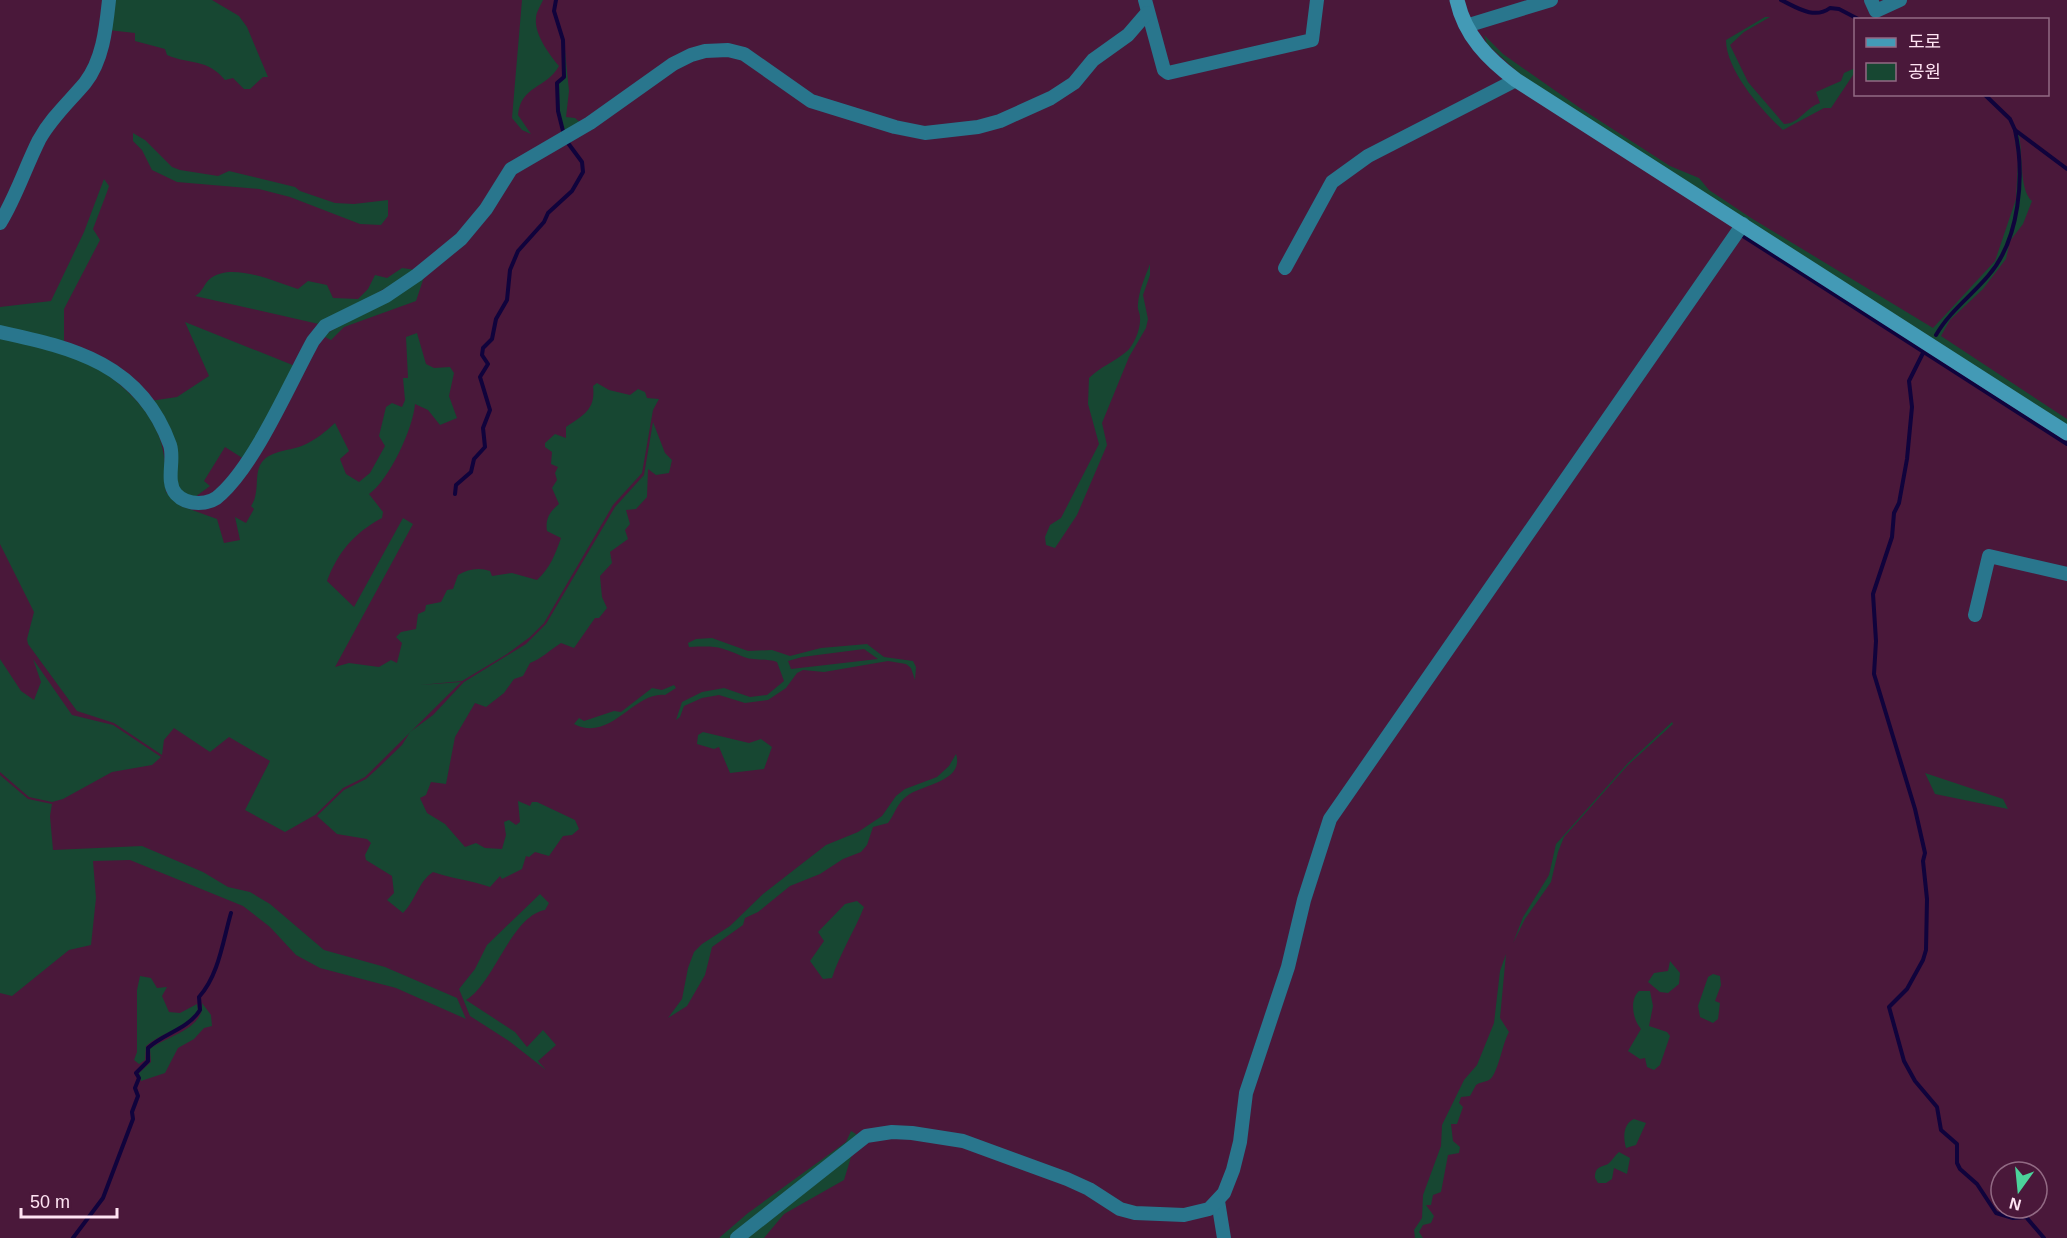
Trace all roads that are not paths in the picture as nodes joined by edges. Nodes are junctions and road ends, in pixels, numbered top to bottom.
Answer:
1 (109, 0) edge
2 (1317, 0) edge
3 (1457, 0) edge
4 (1551, 0) edge
5 (1871, 0) edge
6 (1900, 0) edge
7 (1146, 6) edge
8 (1466, 26) junction
9 (1516, 80) junction
10 (0, 224) edge
11 (1743, 224) junction
12 (1285, 268) dead end
13 (0, 332) edge
14 (2067, 433) edge
15 (2067, 574) edge
16 (1976, 615) dead end
17 (1218, 1201) junction
18 (737, 1238) edge
19 (1224, 1238) edge

1 - 10 street
2 - 7 street
3 - 8 main road
4 - 8 street
5 - 6 street
7 - 13 street
8 - 9 main road
9 - 11 main road
9 - 12 street
11 - 14 main road
11 - 17 street
15 - 16 street
17 - 18 street
17 - 19 street

